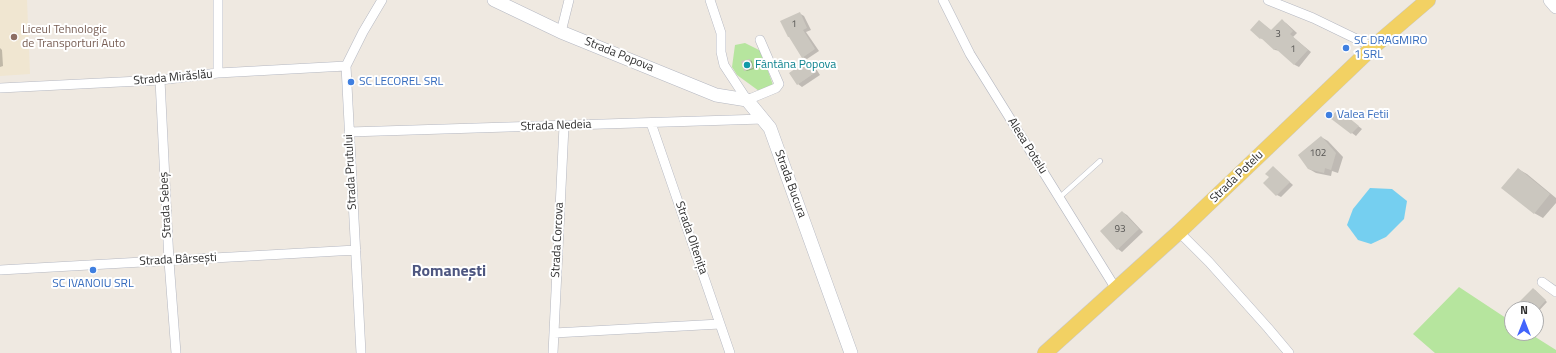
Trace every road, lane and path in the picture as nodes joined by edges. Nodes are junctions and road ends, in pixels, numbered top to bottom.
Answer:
1 (218, 0) edge
2 (382, 0) edge
3 (494, 0) edge
4 (569, 0) edge
5 (710, 0) edge
6 (943, 0) edge
7 (1268, 0) edge
8 (1428, 0) edge
9 (1550, 0) edge
10 (1556, 7) edge
11 (561, 32) junction
12 (760, 40) dead end
13 (1373, 47) junction
14 (346, 66) junction
15 (218, 74) junction
16 (160, 80) junction
17 (0, 88) edge
18 (747, 100) junction
19 (763, 119) junction
20 (651, 123) junction
21 (564, 126) junction
22 (349, 132) junction
23 (1100, 161) dead end
24 (1060, 197) junction
25 (1179, 232) junction
26 (356, 250) junction
27 (169, 261) junction
28 (0, 270) edge
29 (1542, 282) dead end
30 (1116, 290) junction
31 (1556, 292) edge
32 (720, 324) junction
33 (554, 333) junction
34 (176, 353) edge
35 (361, 353) edge
36 (553, 353) edge
37 (730, 353) edge
38 (851, 353) edge
39 (1045, 353) edge
40 (1289, 353) edge

1 - 15 street
2 - 14 street, Strada Prutului
3 - 11 street, Strada Popova
4 - 11 street
5 - 18 street
6 - 24 street, Aleea Potelu
7 - 13 street
8 - 13 main road, Strada Potelu
9 - 10 street
11 - 18 street, Strada Popova
12 - 18 street
13 - 25 main road, Strada Potelu
14 - 15 street, Strada Mirăslău
14 - 22 street, Strada Prutului
15 - 16 street, Strada Mirăslău
16 - 17 street, Strada Mirăslău
16 - 27 street, Strada Sebeș
18 - 19 street, Strada Bucura
19 - 20 street, Strada Nedeia
19 - 38 street, Strada Bucura
20 - 21 street, Strada Nedeia
20 - 32 street, Strada Oltenița
21 - 22 street, Strada Nedeia
21 - 33 street, Strada Corcova
22 - 26 street, Strada Prutului
23 - 24 lane
24 - 30 street, Aleea Potelu
25 - 30 main road, Strada Potelu
25 - 40 street
26 - 27 street, Strada Bârsești
26 - 35 street, Strada Prutului
27 - 28 street, Strada Bârsești
27 - 34 street, Strada Sebeș
29 - 31 street
30 - 39 main road, Strada Potelu
32 - 33 street
32 - 37 street, Strada Oltenița
33 - 36 street, Strada Corcova

